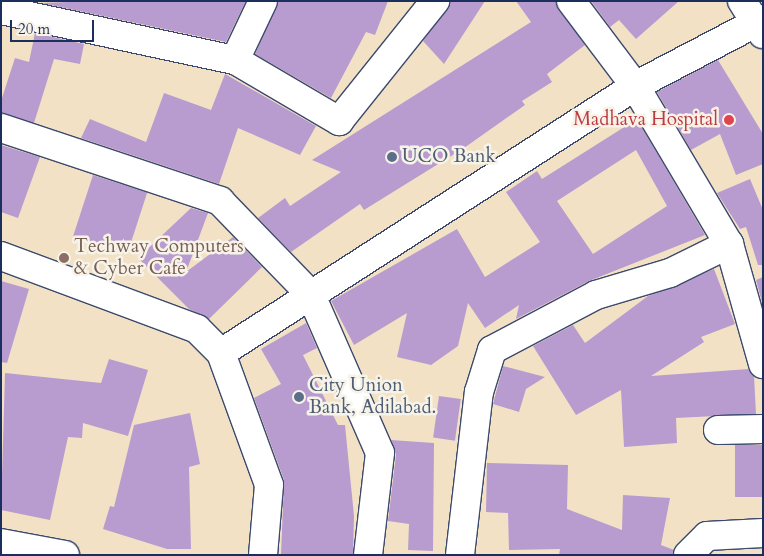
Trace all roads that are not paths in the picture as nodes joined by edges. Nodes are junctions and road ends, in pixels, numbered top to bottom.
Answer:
1 (263, 1) edge
2 (435, 1) edge
3 (572, 1) edge
4 (1, 10) edge
5 (756, 19) edge
6 (234, 60) junction
7 (635, 86) junction
8 (1, 128) edge
9 (729, 244) junction
10 (1, 256) edge
11 (311, 294) junction
12 (222, 353) junction
13 (763, 364) edge
14 (763, 429) edge
15 (718, 430) dead end
16 (763, 533) edge
17 (1, 542) edge
18 (65, 555) edge
19 (263, 555) edge
20 (368, 555) edge
21 (460, 555) edge
22 (688, 555) edge

1 - 6 street
2 - 6 street
3 - 7 street
4 - 6 street
5 - 7 street
7 - 9 street
7 - 11 street
8 - 11 street
9 - 13 street
9 - 21 street
10 - 12 street
11 - 12 street
11 - 20 street
12 - 19 street
14 - 15 street
16 - 22 street
17 - 18 street

